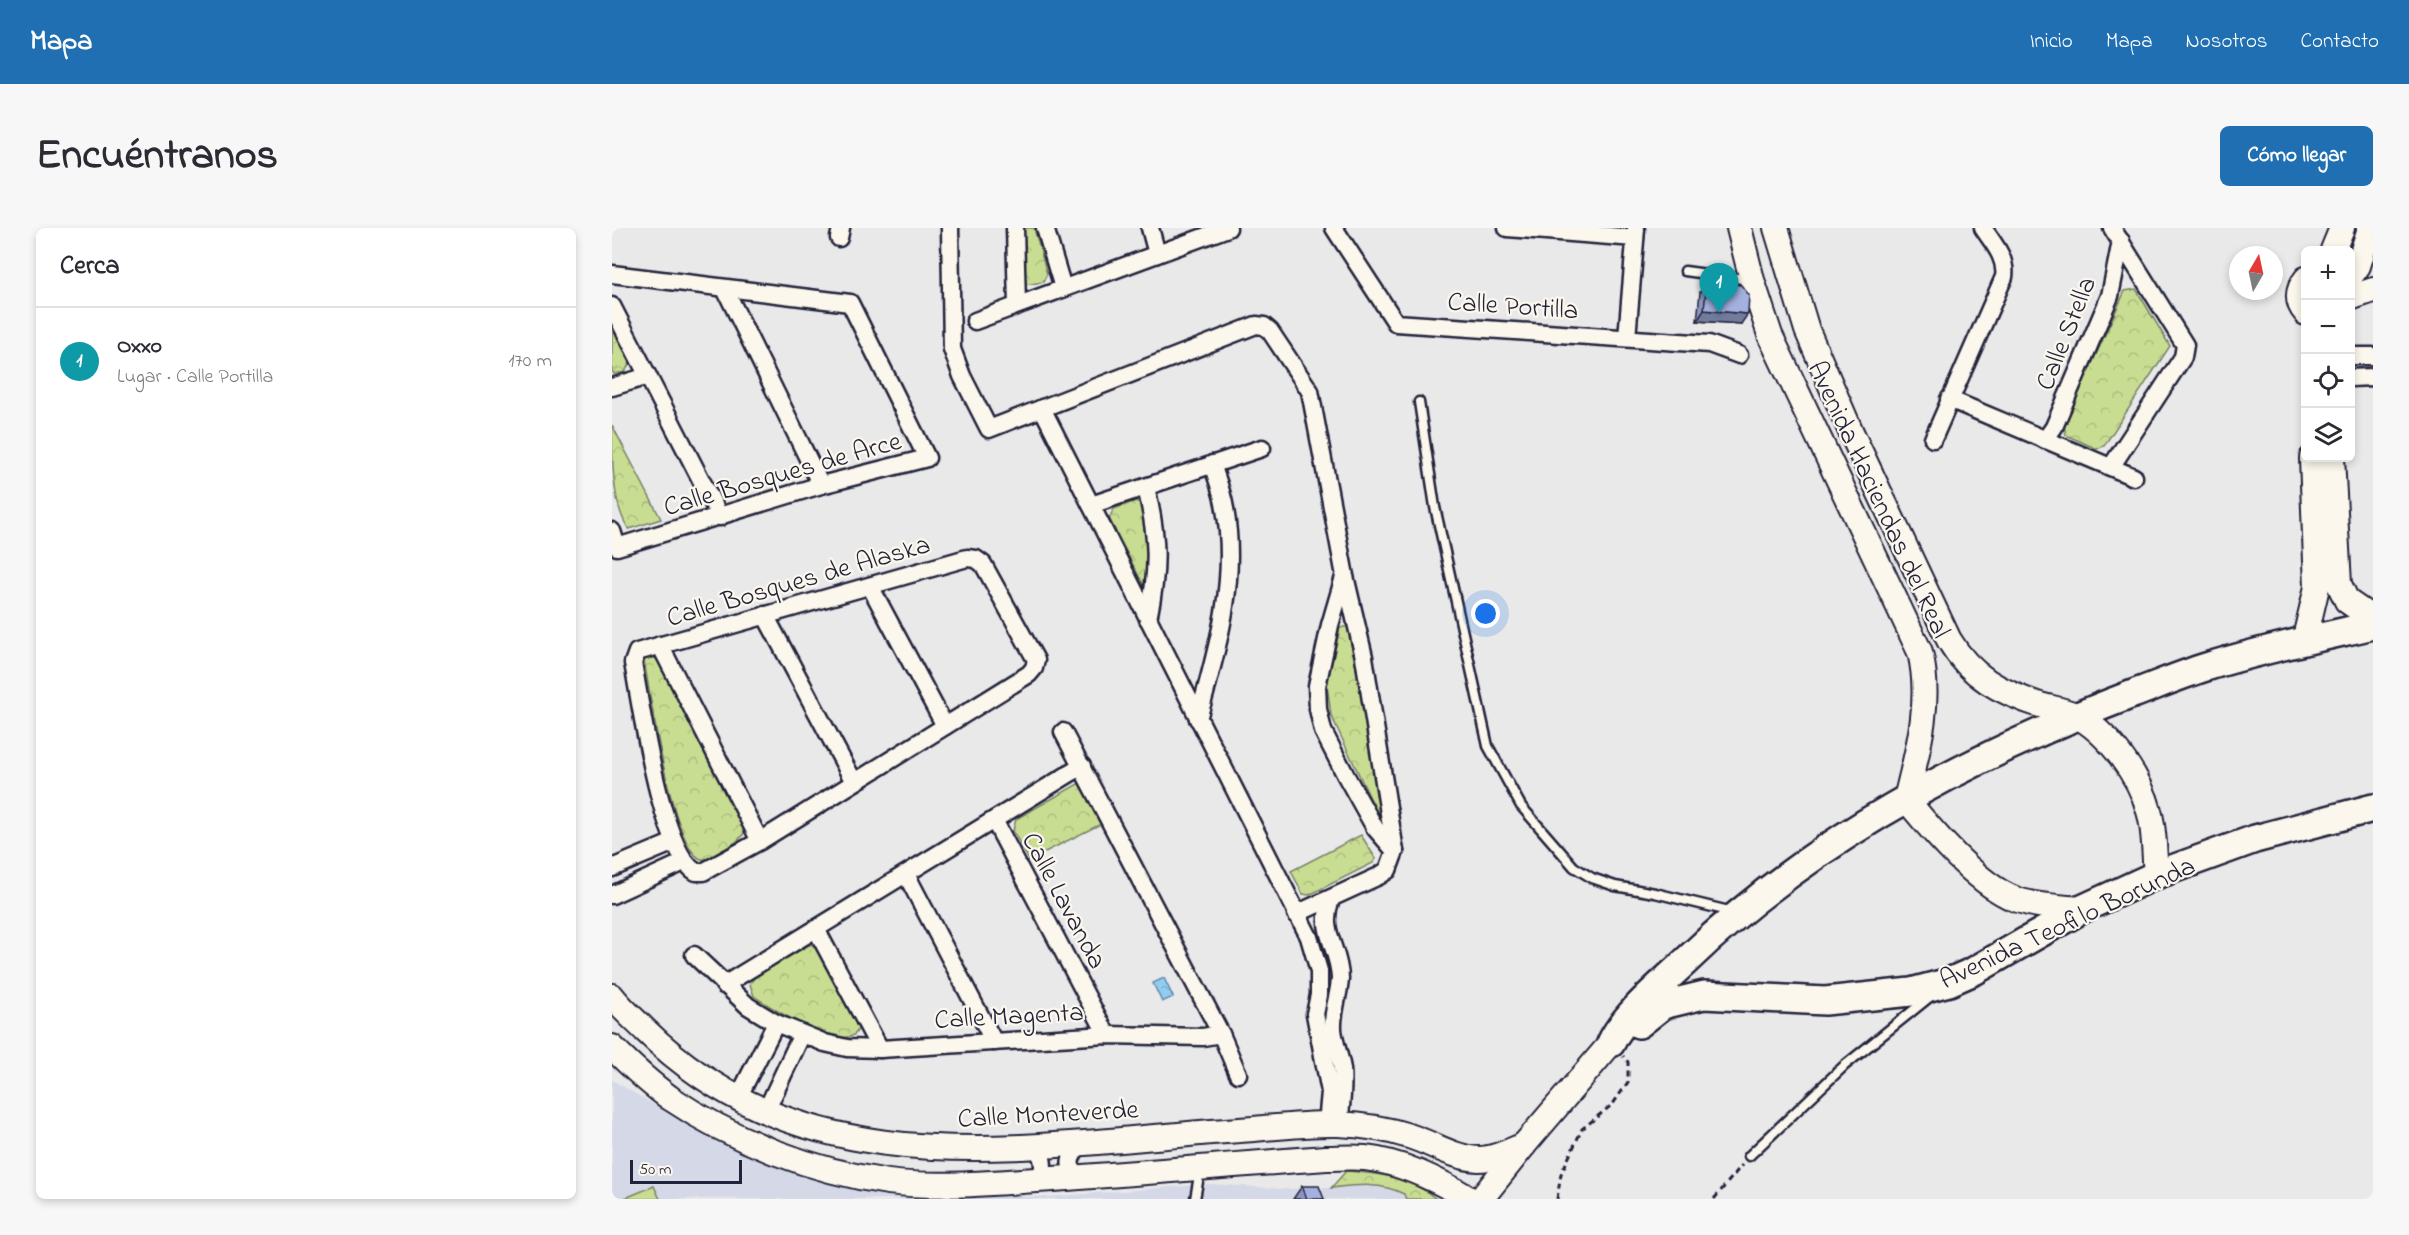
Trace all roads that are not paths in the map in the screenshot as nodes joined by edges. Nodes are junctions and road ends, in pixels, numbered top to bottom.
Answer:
1 (950, 228) edge
2 (1015, 228) edge
3 (1045, 228) edge
4 (1150, 228) edge
5 (1228, 228) edge
6 (1334, 228) edge
7 (1507, 228) edge
8 (1738, 228) edge
9 (1776, 228) edge
10 (1983, 228) edge
11 (2342, 228) edge
12 (2370, 228) edge
13 (1636, 233) edge
14 (2116, 234) edge
15 (2335, 246) edge
16 (1157, 254) junction
17 (2355, 270) edge
18 (1685, 271) dead end
19 (612, 274) edge
20 (1752, 280) junction
21 (2301, 286) edge
22 (1063, 288) junction
23 (725, 289) junction
24 (2373, 290) edge
25 (2355, 296) edge
26 (1017, 305) junction
27 (612, 306) edge
28 (2301, 307) edge
29 (975, 321) dead end
30 (1627, 338) junction
31 (1739, 355) dead end
32 (2355, 356) edge
33 (2373, 356) edge
34 (648, 376) junction
35 (2373, 377) edge
36 (2355, 378) edge
37 (612, 387) edge
38 (1949, 399) junction
39 (1419, 402) dead end
40 (1042, 408) junction
41 (1851, 432) junction
42 (1933, 439) dead end
43 (2045, 440) junction
44 (1823, 445) junction
45 (1262, 447) dead end
46 (2312, 462) edge
47 (2332, 462) edge
48 (1212, 464) junction
49 (2111, 467) junction
50 (2134, 477) dead end
51 (821, 485) junction
52 (1146, 487) junction
53 (1091, 505) junction
54 (720, 517) junction
55 (612, 531) edge
56 (1345, 576) junction
57 (870, 586) junction
58 (2328, 586) junction
59 (765, 615) junction
60 (1148, 619) junction
61 (2373, 619) edge
62 (2373, 625) edge
63 (2304, 642) junction
64 (660, 645) junction
65 (2076, 716) junction
66 (1198, 719) junction
67 (945, 726) junction
68 (1063, 732) dead end
69 (1082, 766) junction
70 (854, 782) junction
71 (1906, 799) junction
72 (2373, 808) edge
73 (994, 820) junction
74 (760, 841) junction
75 (674, 842) junction
76 (1395, 851) junction
77 (684, 862) junction
78 (612, 868) edge
79 (906, 874) junction
80 (2156, 875) junction
81 (612, 896) edge
82 (1331, 899) junction
83 (2082, 909) junction
84 (1296, 914) junction
85 (1739, 914) junction
86 (816, 929) junction
87 (694, 955) dead end
88 (1949, 982) junction
89 (724, 985) junction
90 (612, 996) edge
91 (776, 1023) junction
92 (802, 1034) junction
93 (1221, 1034) junction
94 (1107, 1035) junction
95 (994, 1042) junction
96 (1611, 1043) junction
97 (612, 1047) edge
98 (880, 1049) junction
99 (1238, 1074) dead end
100 (738, 1098) junction
101 (766, 1111) junction
102 (1333, 1124) junction
103 (1081, 1144) junction
104 (1524, 1145) junction
105 (1034, 1146) junction
106 (1749, 1156) road end
107 (1201, 1168) junction
108 (1081, 1178) junction
109 (1040, 1180) junction
110 (1195, 1199) edge
111 (1470, 1199) edge
112 (1481, 1199) edge

1 - 40 street
2 - 26 street
3 - 22 street
4 - 16 street
5 - 16 street
6 - 30 street, Calle Portilla
7 - 13 street
8 - 20 main road, Avenida Haciendas del Real
9 - 41 main road, Avenida Haciendas del Real
10 - 38 street
11 - 15 main road
12 - 17 main road
13 - 30 street
14 - 43 street, Calle Stella
14 - 49 street, Calle Stella
16 - 22 street
18 - 20 lane
19 - 23 street, Calle Bosques de Arce
20 - 44 main road, Avenida Haciendas del Real
21 - 28 main road
22 - 26 street
23 - 51 street
23 - 51 street, Calle Bosques de Arce
24 - 25 main road
26 - 29 street
27 - 34 street
30 - 31 street, Calle Portilla
32 - 33 street
34 - 37 street
34 - 54 street
35 - 36 street
38 - 42 street
38 - 43 street
39 - 85 lane
40 - 53 street
40 - 56 street
41 - 44 main road
41 - 65 main road, Avenida Haciendas del Real
43 - 49 street
44 - 71 main road, Avenida Haciendas del Real
45 - 48 street
46 - 58 main road
47 - 58 main road
48 - 52 street
48 - 66 street
49 - 50 street
51 - 54 street, Calle Bosques de Arce
52 - 53 street
52 - 60 street
53 - 60 street
54 - 55 street, Calle Bosques de Arce
56 - 76 street
56 - 76 street
57 - 59 street, Calle Bosques de Alaska
57 - 67 street
57 - 67 street, Calle Bosques de Alaska
58 - 61 main road
58 - 63 main road
59 - 64 street, Calle Bosques de Alaska
59 - 70 street
60 - 66 street
62 - 63 main road
63 - 65 main road
64 - 74 street
64 - 75 street, Calle Bosques de Alaska
65 - 71 main road
65 - 80 main road, Avenida Haciendas del Real
66 - 84 street
67 - 70 street
68 - 69 street
69 - 73 street
69 - 93 street
70 - 74 street
71 - 83 main road
71 - 85 main road
72 - 80 main road, Avenida Teofilo Borunda
73 - 79 street
73 - 94 street, Calle Lavanda
74 - 77 street
75 - 77 street
75 - 78 street
76 - 82 street
77 - 81 street
79 - 86 street
79 - 95 street
80 - 83 main road, Avenida Teofilo Borunda
82 - 84 street
82 - 102 street
83 - 88 main road, Avenida Teofilo Borunda
84 - 102 street
85 - 96 main road
86 - 89 street
86 - 98 street
87 - 89 street, Calle Magenta
88 - 96 main road, Avenida Teofilo Borunda
88 - 106 lane
89 - 91 street, Calle Magenta
90 - 100 main road, Calle Monteverde
91 - 92 street, Calle Magenta
91 - 100 street
92 - 98 street, Calle Magenta
92 - 101 street
93 - 94 street, Calle Magenta
93 - 99 street
94 - 95 street, Calle Magenta
95 - 98 street, Calle Magenta
96 - 104 main road
97 - 109 main road
100 - 101 main road, Calle Monteverde
101 - 105 main road, Calle Monteverde
102 - 103 main road, Calle Monteverde
102 - 104 main road, Calle Monteverde
103 - 105 main road, Calle Monteverde
103 - 108 street
104 - 112 main road
105 - 109 street
107 - 108 main road
107 - 110 lane
107 - 111 main road
108 - 109 main road

